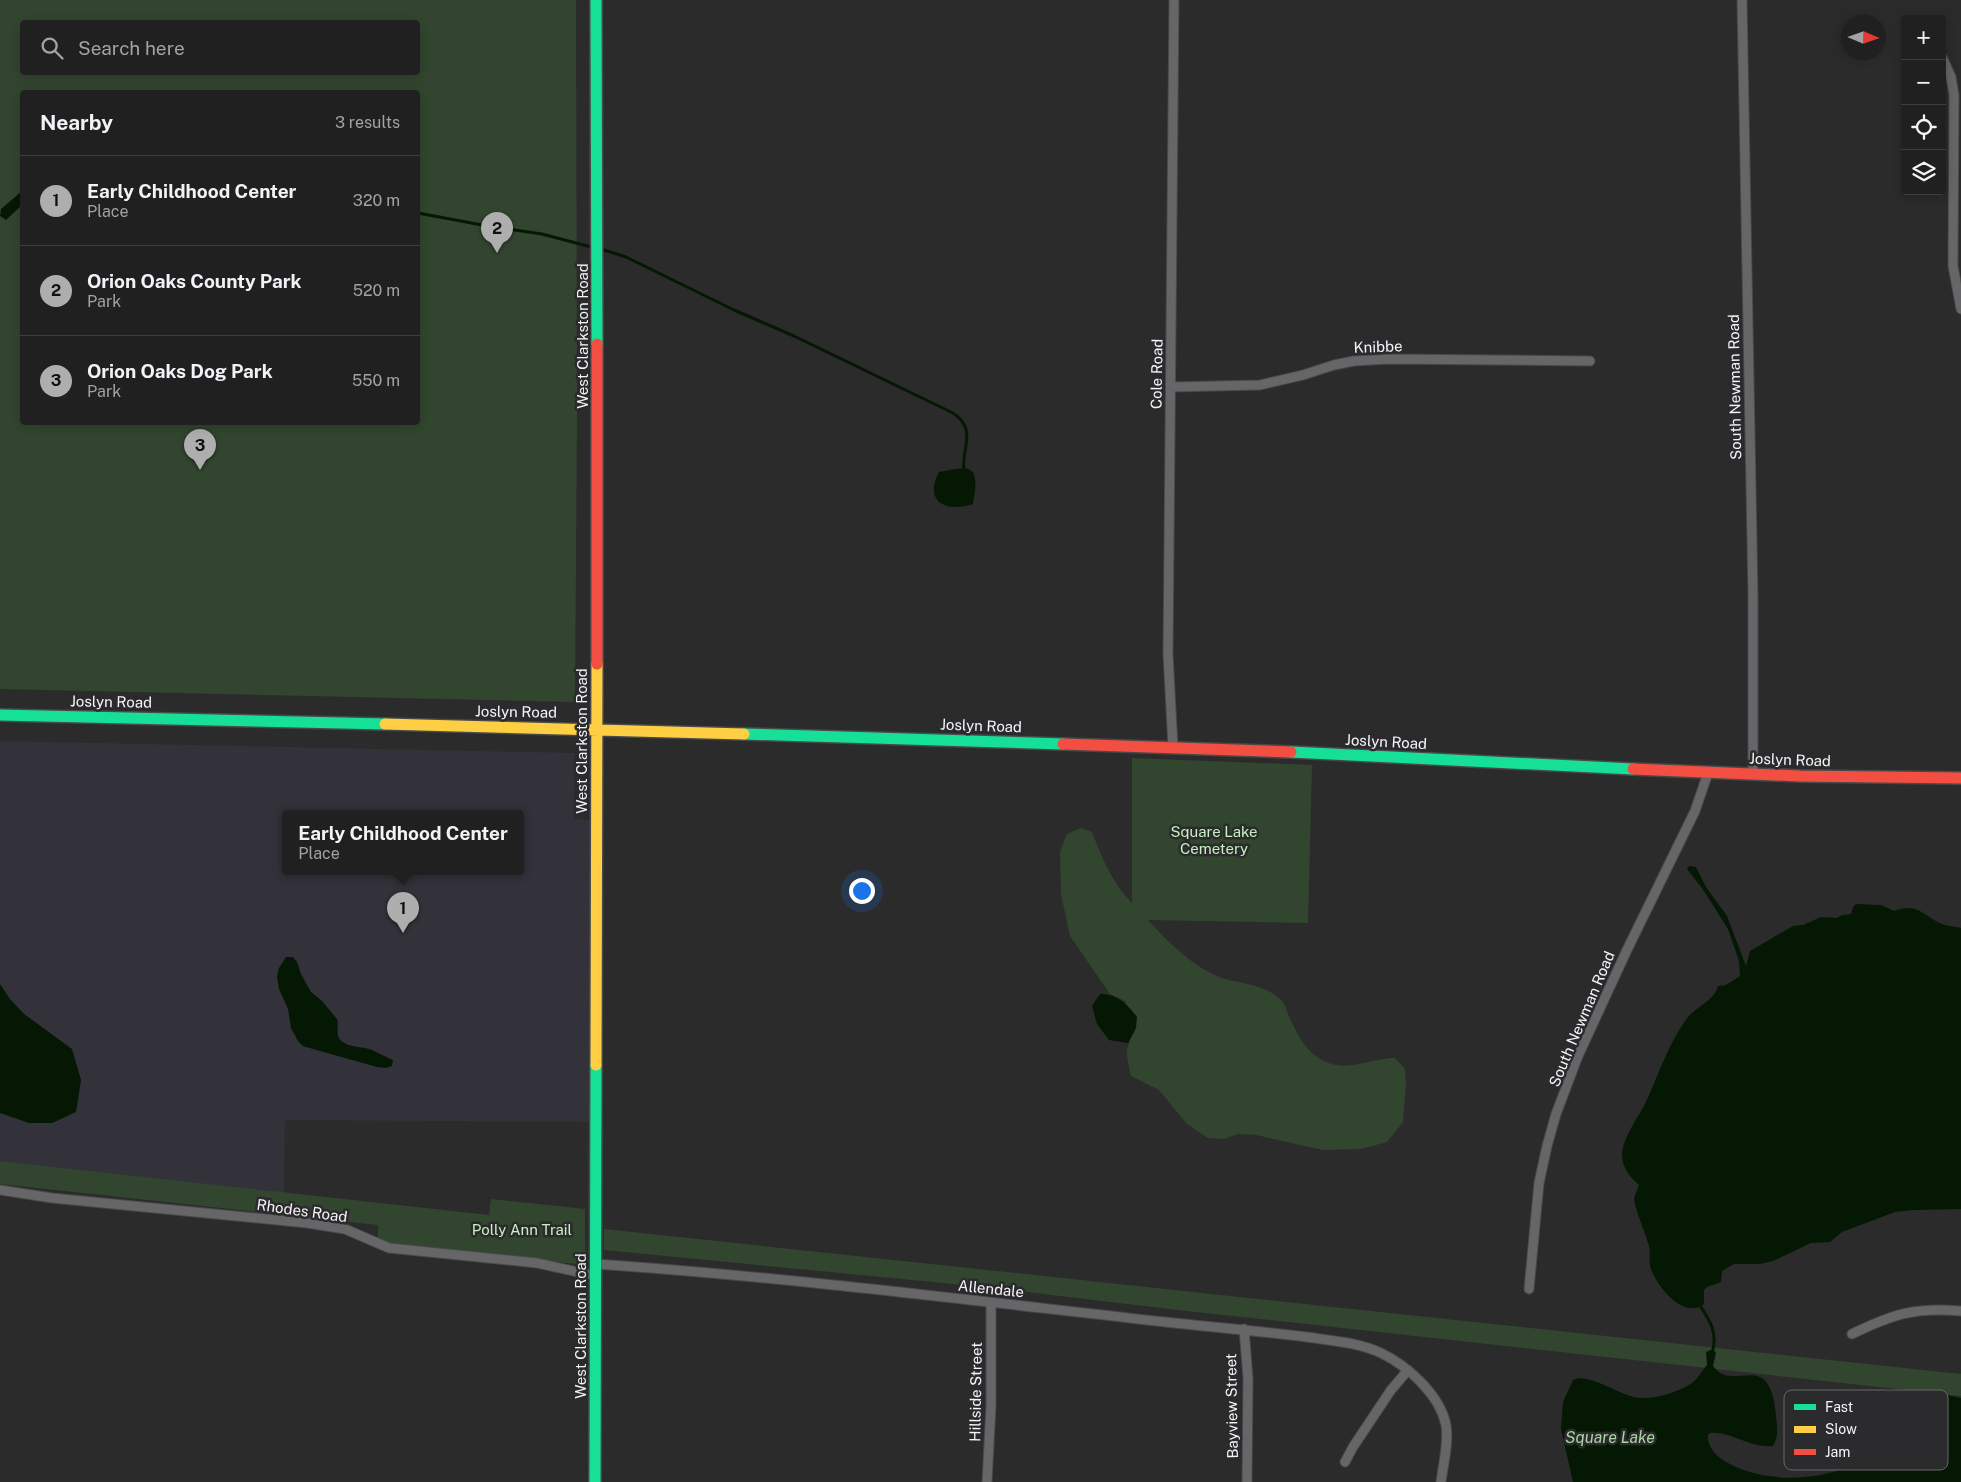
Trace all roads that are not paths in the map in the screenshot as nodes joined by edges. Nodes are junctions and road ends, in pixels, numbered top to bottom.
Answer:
1 (596, 0) edge
2 (1174, 0) edge
3 (1742, 0) edge
4 (1943, 60) edge
5 (1961, 309) edge
6 (1590, 361) dead end
7 (1171, 387) junction
8 (0, 715) edge
9 (597, 729) junction
10 (1173, 747) junction
11 (1708, 772) junction
12 (1753, 774) junction
13 (1961, 778) edge
14 (0, 1190) edge
15 (596, 1264) junction
16 (596, 1276) junction
17 (1529, 1289) dead end
18 (991, 1303) junction
19 (1961, 1311) edge
20 (1244, 1329) junction
21 (1852, 1334) dead end
22 (1408, 1370) junction
23 (1345, 1462) dead end
24 (595, 1482) edge
25 (987, 1482) edge
26 (1247, 1482) edge
27 (1441, 1482) edge

1 - 9 street, West Clarkston Road
2 - 7 street, Cole Road
3 - 12 street, South Newman Road
4 - 5 street
6 - 7 street, Knibbe
7 - 10 street, Cole Road
8 - 9 street, Joslyn Road
9 - 10 street, Joslyn Road
9 - 15 street, West Clarkston Road
10 - 11 street, Joslyn Road
11 - 12 street, Joslyn Road
11 - 17 street, South Newman Road
12 - 13 street, Joslyn Road
14 - 16 street, Rhodes Road
15 - 16 street, West Clarkston Road
15 - 18 street, Allendale
16 - 24 street, West Clarkston Road
18 - 20 street, Allendale
18 - 25 street, Hillside Street
19 - 21 street
20 - 22 street, Allendale
20 - 26 street, Bayview Street
22 - 23 street
22 - 27 street, Allendale

